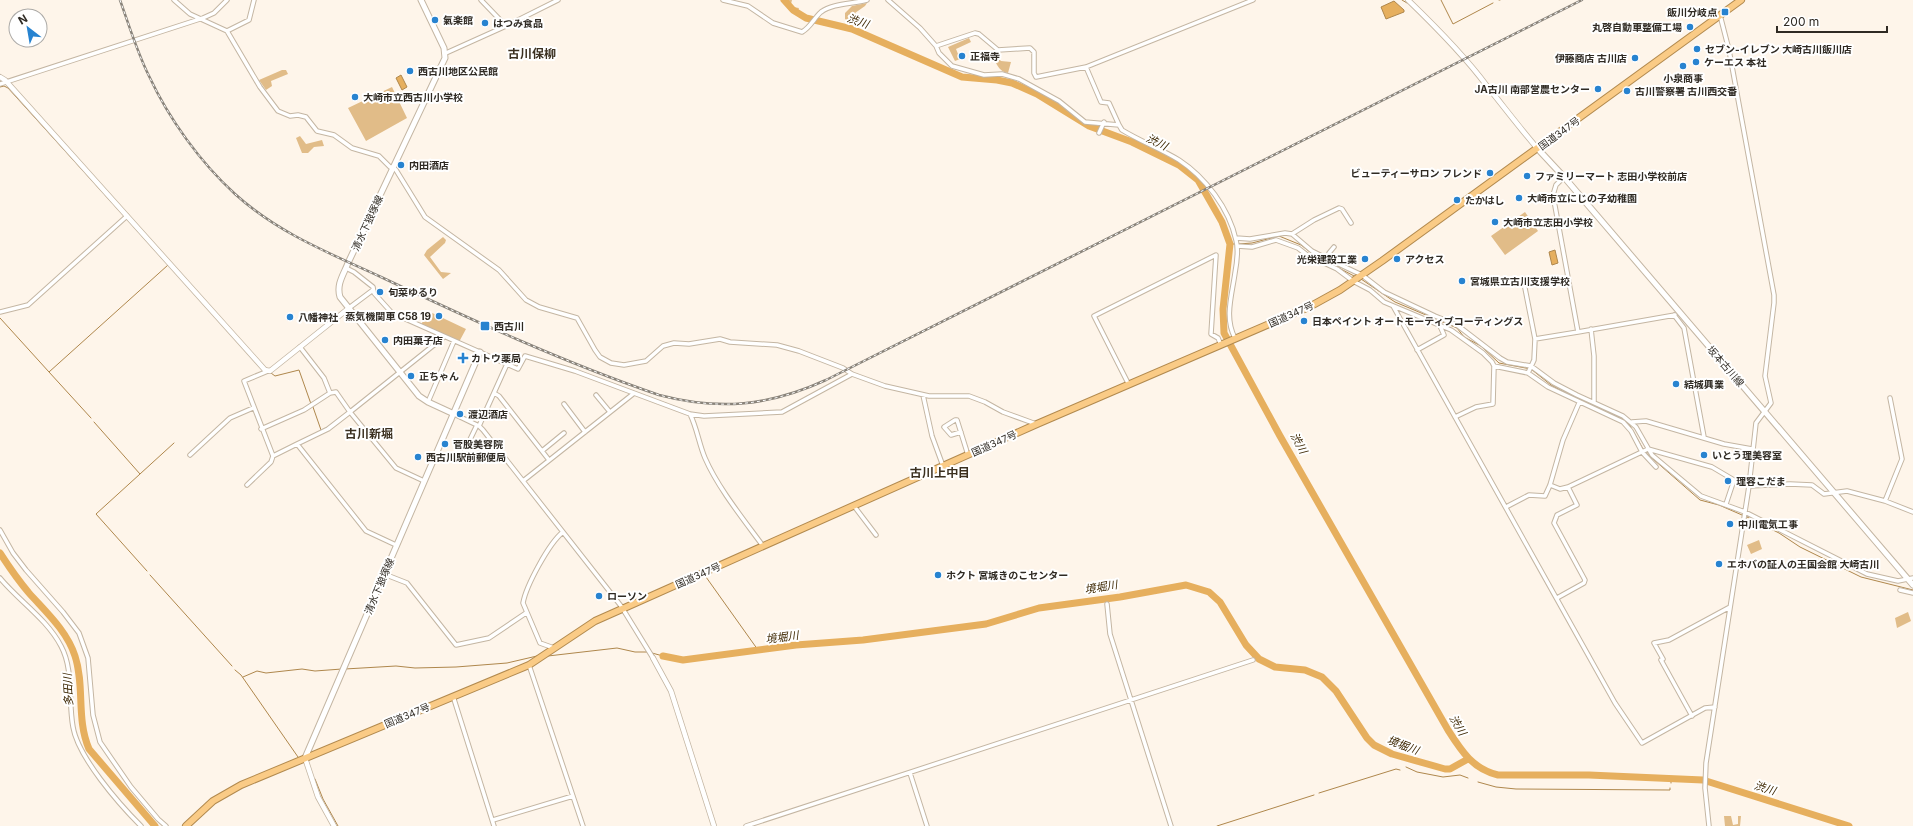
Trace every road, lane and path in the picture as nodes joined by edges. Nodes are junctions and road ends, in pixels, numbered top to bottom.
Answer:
1 (174, 0) edge
2 (227, 0) edge
3 (254, 0) edge
4 (421, 0) edge
5 (481, 0) edge
6 (558, 0) edge
7 (723, 0) edge
8 (867, 0) edge
9 (888, 0) edge
10 (1253, 0) edge
11 (1408, 0) edge
12 (1741, 0) edge
13 (552, 1) edge
14 (1720, 15) junction
15 (203, 18) junction
16 (506, 26) junction
17 (227, 31) junction
18 (936, 46) junction
19 (446, 52) junction
20 (1086, 67) junction
21 (0, 77) edge
22 (6, 82) junction
23 (0, 84) edge
24 (1104, 122) junction
25 (1119, 125) junction
26 (1099, 133) dead end
27 (1537, 148) junction
28 (393, 167) junction
29 (1564, 177) junction
30 (127, 216) junction
31 (1351, 223) dead end
32 (1292, 234) junction
33 (1236, 239) junction
34 (1237, 245) junction
35 (1334, 247) dead end
36 (1328, 259) junction
37 (346, 268) junction
38 (1357, 278) junction
39 (1523, 278) dead end
40 (374, 290) junction
41 (1393, 306) junction
42 (349, 308) junction
43 (0, 312) edge
44 (1679, 312) junction
45 (1674, 315) junction
46 (1440, 326) junction
47 (1590, 329) junction
48 (1578, 332) junction
49 (444, 337) junction
50 (1234, 339) junction
51 (1535, 340) junction
52 (454, 341) junction
53 (1222, 344) junction
54 (300, 347) junction
55 (1417, 350) junction
56 (480, 352) junction
57 (507, 364) junction
58 (1494, 366) junction
59 (1530, 369) junction
60 (268, 371) junction
61 (400, 372) junction
62 (852, 374) junction
63 (1129, 385) junction
64 (330, 393) junction
65 (494, 393) junction
66 (596, 394) dead end
67 (633, 394) junction
68 (922, 395) junction
69 (1890, 398) dead end
70 (428, 402) junction
71 (1593, 402) junction
72 (1579, 403) junction
73 (564, 404) dead end
74 (1590, 407) junction
75 (253, 408) junction
76 (350, 412) junction
77 (610, 412) junction
78 (1764, 412) junction
79 (454, 414) junction
80 (690, 414) junction
81 (1455, 417) junction
82 (1632, 422) junction
83 (1037, 424) junction
84 (478, 425) junction
85 (261, 429) junction
86 (585, 432) junction
87 (961, 432) junction
88 (564, 433) dead end
89 (1704, 437) junction
90 (297, 444) junction
91 (1752, 449) junction
92 (542, 451) junction
93 (1645, 451) junction
94 (190, 455) dead end
95 (968, 455) junction
96 (273, 456) junction
97 (462, 456) dead end
98 (549, 460) junction
99 (943, 466) junction
100 (1656, 467) dead end
101 (1734, 480) junction
102 (424, 481) junction
103 (523, 481) junction
104 (247, 484) dead end
105 (1550, 485) junction
106 (1749, 486) junction
107 (1568, 487) junction
108 (1834, 493) junction
109 (1885, 501) junction
110 (1726, 504) junction
111 (854, 506) junction
112 (1506, 507) junction
113 (1913, 512) edge
114 (1745, 513) junction
115 (0, 530) edge
116 (563, 532) junction
117 (876, 535) dead end
118 (396, 546) junction
119 (763, 546) junction
120 (384, 574) junction
121 (0, 578) edge
122 (1911, 579) edge
123 (1913, 585) edge
124 (1900, 590) dead end
125 (1913, 594) edge
126 (1557, 598) junction
127 (1108, 604) dead end
128 (1730, 607) junction
129 (622, 609) junction
130 (526, 613) junction
131 (554, 648) junction
132 (653, 658) joint
133 (1253, 660) dead end
134 (529, 665) junction
135 (453, 696) junction
136 (1131, 700) junction
137 (1715, 707) junction
138 (1692, 716) junction
139 (305, 758) junction
140 (910, 773) junction
141 (573, 796) junction
142 (493, 820) junction
143 (141, 826) edge
144 (166, 826) edge
145 (186, 826) edge
146 (334, 826) edge
147 (494, 826) edge
148 (583, 826) edge
149 (714, 826) edge
150 (746, 826) edge
151 (927, 826) edge
152 (1171, 826) edge
153 (1709, 826) edge

1 - 15 street
2 - 15 street
3 - 17 street
4 - 19 main road
5 - 16 street
6 - 13 street
7 - 8 street
9 - 18 street
10 - 20 street
11 - 27 street
12 - 14 highway, 国道347号
13 - 16 street
14 - 27 highway, 国道347号
14 - 78 street
15 - 17 street
15 - 22 street
16 - 19 street
17 - 28 street
18 - 20 street
18 - 24 street
19 - 28 main road, 清水下狼塚線
20 - 25 street
21 - 22 street
22 - 23 street
22 - 30 street
24 - 25 street
24 - 26 street
25 - 33 street
27 - 29 main road, 坂本古川線
27 - 38 highway, 国道347号
28 - 37 main road, 清水下狼塚線
28 - 62 street
29 - 44 main road, 坂本古川線
29 - 48 street
30 - 43 street
30 - 60 street
31 - 32 street
32 - 33 street
32 - 36 street
33 - 34 street
34 - 38 street
34 - 50 street
35 - 36 street
36 - 38 street
37 - 40 street
37 - 42 main road, 清水下狼塚線
38 - 41 street
38 - 50 highway, 国道347号
38 - 59 street
39 - 51 street
40 - 42 street
40 - 49 street
41 - 46 street
41 - 55 street
42 - 54 street
42 - 61 main road, 清水下狼塚線
44 - 45 street
44 - 78 main road, 坂本古川線
45 - 47 street
45 - 89 street
46 - 55 street
46 - 58 street
47 - 48 street
47 - 71 street
48 - 51 street
49 - 52 street
49 - 61 street
50 - 53 highway, 国道347号
51 - 59 street
52 - 56 street
52 - 70 street
53 - 63 highway, 国道347号
53 - 63 street
54 - 60 street
54 - 64 street
55 - 81 street
56 - 57 street
56 - 79 main road, 清水下狼塚線
57 - 65 street
57 - 67 street
58 - 59 street
58 - 81 street
59 - 71 street
59 - 72 street
60 - 75 street
61 - 70 main road, 清水下狼塚線
61 - 76 street
62 - 68 street
62 - 80 street
63 - 83 highway, 国道347号
64 - 76 street
64 - 85 street
65 - 84 street
65 - 92 street
66 - 77 street
67 - 77 street
67 - 80 street
68 - 83 street
68 - 99 street
69 - 109 street
70 - 79 main road, 清水下狼塚線
71 - 74 street
71 - 82 street
72 - 74 street
72 - 105 street
73 - 86 street
74 - 93 street
75 - 85 street
75 - 94 street
76 - 90 street
76 - 102 street
77 - 86 street
78 - 91 street
78 - 108 main road, 坂本古川線
79 - 84 street
79 - 102 main road, 清水下狼塚線
80 - 119 street
81 - 112 street
82 - 89 street
82 - 93 street
83 - 95 highway, 国道347号
84 - 97 street
84 - 103 street
85 - 96 street
86 - 98 street
87 - 87 street
87 - 95 street
88 - 92 street
89 - 91 street
90 - 96 street
90 - 118 street
91 - 106 street
92 - 98 street
93 - 100 street
93 - 101 street
93 - 107 street
93 - 110 street
95 - 99 highway, 国道347号
96 - 104 street
98 - 103 street
99 - 111 highway, 国道347号
101 - 106 street
101 - 110 street
102 - 118 main road, 清水下狼塚線
103 - 116 street
105 - 107 street
105 - 112 street
106 - 108 street
106 - 114 street
107 - 126 street
108 - 109 street
108 - 122 main road, 坂本古川線
109 - 113 street
110 - 114 street
111 - 117 street
111 - 119 highway, 国道347号
112 - 126 street
114 - 122 street
114 - 128 street
115 - 144 street
116 - 129 street
116 - 130 street
118 - 120 main road, 清水下狼塚線
119 - 129 highway, 国道347号
120 - 130 street
120 - 139 main road, 清水下狼塚線
121 - 143 street
122 - 123 main road, 坂本古川線
124 - 125 street
126 - 138 street
127 - 136 street
128 - 137 street
128 - 138 street
129 - 131 highway, 国道347号
129 - 132 street
130 - 131 street
131 - 134 highway, 国道347号
132 - 149 street
133 - 136 street
134 - 135 highway, 国道347号
134 - 141 street
135 - 139 highway, 国道347号
135 - 142 street
136 - 140 street
136 - 152 street
137 - 138 street
137 - 153 street
139 - 145 highway, 国道347号
139 - 146 street
140 - 150 street
140 - 151 street
141 - 142 street
141 - 148 street
142 - 147 street

